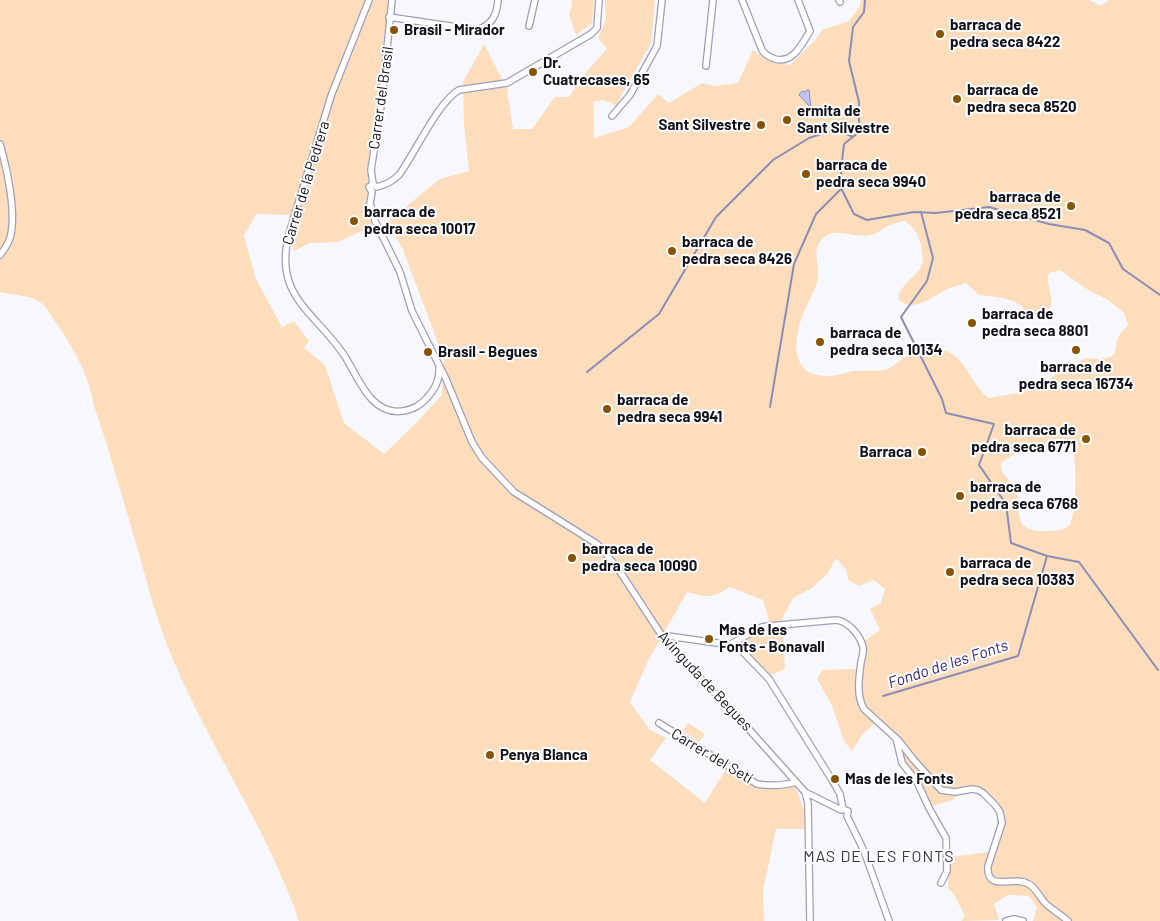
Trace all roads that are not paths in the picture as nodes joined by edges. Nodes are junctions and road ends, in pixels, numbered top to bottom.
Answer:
1 (369, 0) edge
2 (392, 0) edge
3 (498, 0) edge
4 (535, 0) edge
5 (598, 0) edge
6 (662, 0) edge
7 (713, 0) edge
8 (742, 0) edge
9 (798, 0) edge
10 (390, 17) junction
11 (529, 26) dead end
12 (706, 66) dead end
13 (612, 116) dead end
14 (0, 144) edge
15 (374, 185) junction
16 (0, 255) edge
17 (439, 368) junction
18 (661, 635) junction
19 (729, 646) junction
20 (659, 723) dead end
21 (896, 737) junction
22 (796, 782) junction
23 (805, 792) junction
24 (842, 809) junction
25 (941, 883) dead end
26 (810, 921) edge
27 (889, 921) edge
28 (1006, 921) edge
29 (1023, 921) edge
30 (1068, 921) edge

1 - 17 street, Carrer de la Pedrera
2 - 10 street, Carrer del Brasil
3 - 10 street
4 - 11 street
5 - 15 street
6 - 13 street
7 - 12 street
8 - 9 street
10 - 15 street, Carrer del Brasil
14 - 16 street
15 - 17 street, Carrer del Brasil
17 - 18 street, Avinguda de Begues
18 - 19 street
18 - 22 street, Avinguda de Begues
19 - 21 street
19 - 24 street
20 - 22 street, Carrer del Setí
21 - 25 street
21 - 30 street
22 - 23 street, Avinguda de Begues
23 - 24 street, Avinguda de Begues
23 - 26 street
24 - 27 street
28 - 29 street

